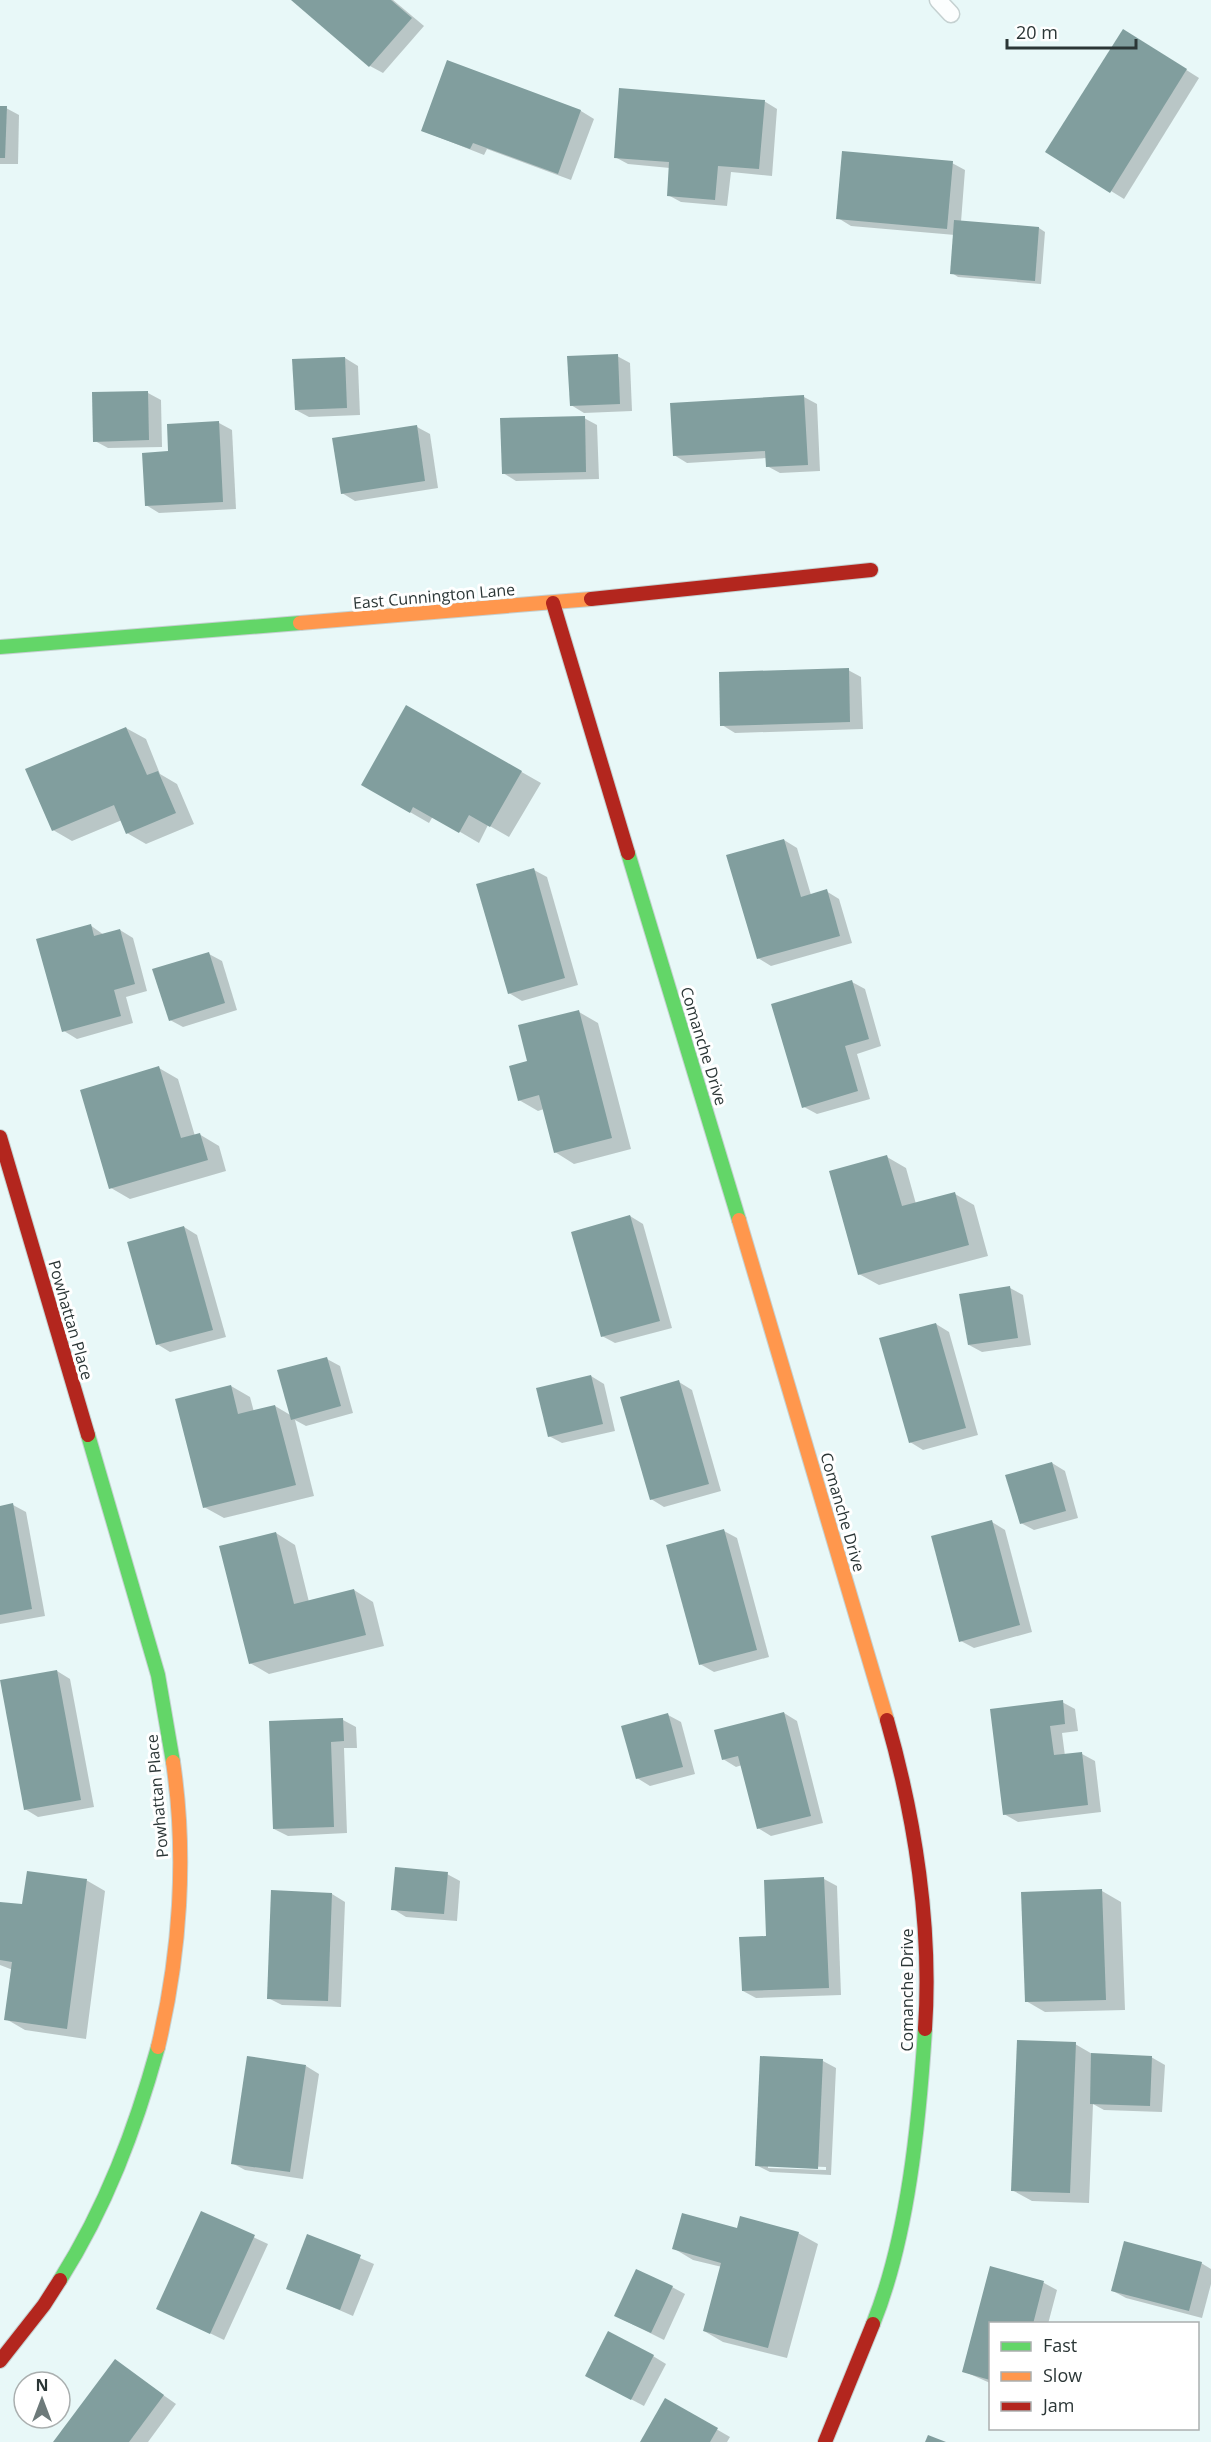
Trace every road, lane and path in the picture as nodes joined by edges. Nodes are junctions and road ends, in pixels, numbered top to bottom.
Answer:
1 (938, 0) edge
2 (951, 14) dead end
3 (871, 570) dead end
4 (553, 603) junction
5 (0, 647) edge
6 (0, 1137) edge
7 (0, 2361) edge
8 (825, 2442) edge

1 - 2 lane
3 - 4 street, East Cunnington Lane
4 - 5 street, East Cunnington Lane
4 - 8 street, Comanche Drive
6 - 7 street, Powhattan Place

